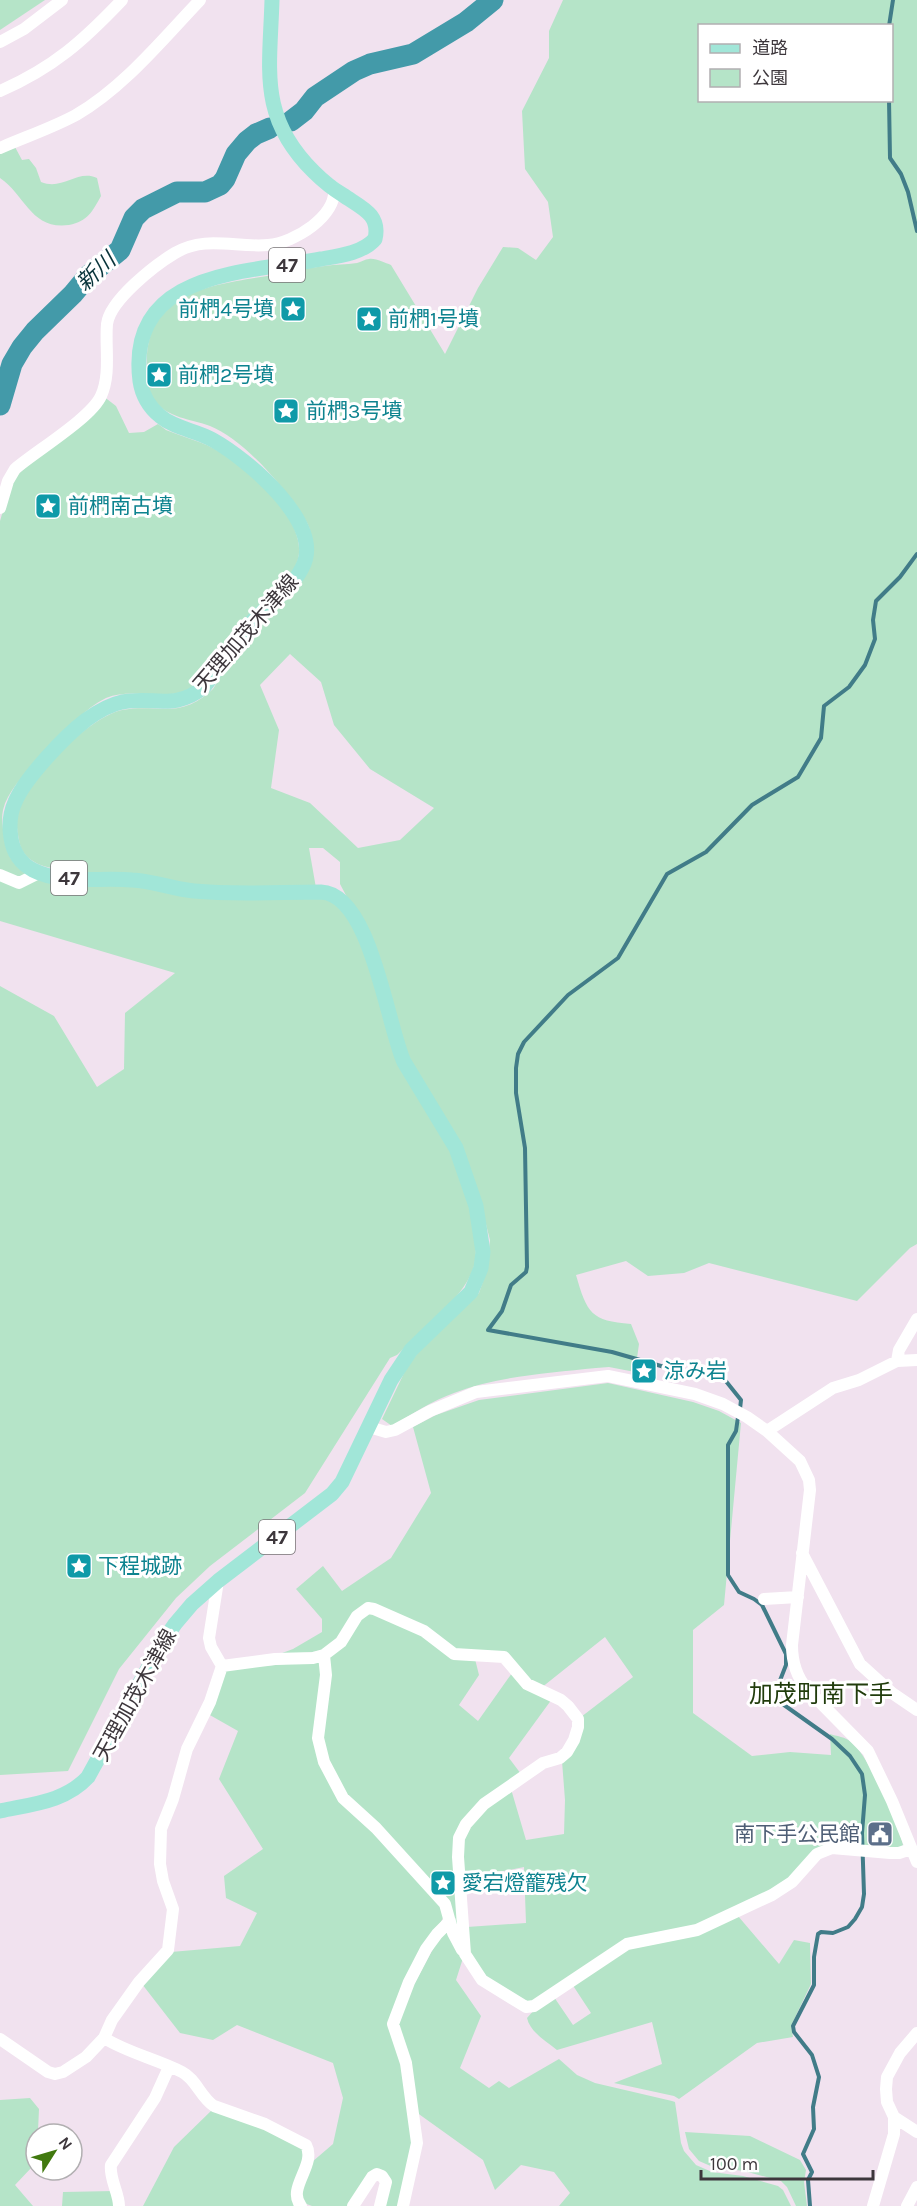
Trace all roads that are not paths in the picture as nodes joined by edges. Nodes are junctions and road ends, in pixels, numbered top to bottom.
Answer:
1 (62, 0) edge
2 (122, 0) edge
3 (200, 0) edge
4 (272, 0) edge
5 (0, 42) edge
6 (0, 91) edge
7 (0, 148) edge
8 (334, 187) junction
9 (0, 508) edge
10 (39, 873) junction
11 (0, 875) edge
12 (917, 1319) edge
13 (917, 1360) edge
14 (897, 1361) junction
15 (369, 1427) junction
16 (767, 1431) junction
17 (802, 1552) junction
18 (219, 1581) junction
19 (798, 1597) junction
20 (764, 1599) dead end
21 (324, 1654) junction
22 (222, 1666) junction
23 (917, 1710) edge
24 (0, 1811) edge
25 (911, 1849) junction
26 (917, 1862) edge
27 (450, 1921) junction
28 (465, 1954) junction
29 (917, 2033) edge
30 (104, 2038) junction
31 (0, 2039) edge
32 (169, 2067) junction
33 (894, 2117) junction
34 (917, 2132) edge
35 (917, 2187) edge
36 (119, 2206) edge
37 (301, 2206) edge
38 (353, 2206) edge
39 (380, 2206) edge
40 (403, 2206) edge
41 (873, 2206) edge
42 (908, 2206) edge

1 - 5 street
2 - 6 street
3 - 7 street
4 - 8 main road, 天理加茂木津線 / 47
8 - 9 street
8 - 10 main road, 天理加茂木津線 / 47
10 - 11 street
10 - 15 main road, 天理加茂木津線 / 47
12 - 14 street
13 - 14 street
14 - 16 street
15 - 16 street
15 - 18 main road, 天理加茂木津線 / 47
16 - 17 street
17 - 19 street
17 - 23 street
18 - 22 street
18 - 24 main road, 天理加茂木津線 / 47
19 - 20 street
19 - 25 street
21 - 22 street
21 - 27 street
21 - 28 street
22 - 30 street
25 - 26 street
25 - 28 street
27 - 28 street
27 - 40 street
29 - 33 street
30 - 31 street
30 - 32 street
32 - 36 street
32 - 37 street
33 - 34 street
33 - 41 street
35 - 42 street
38 - 39 street

